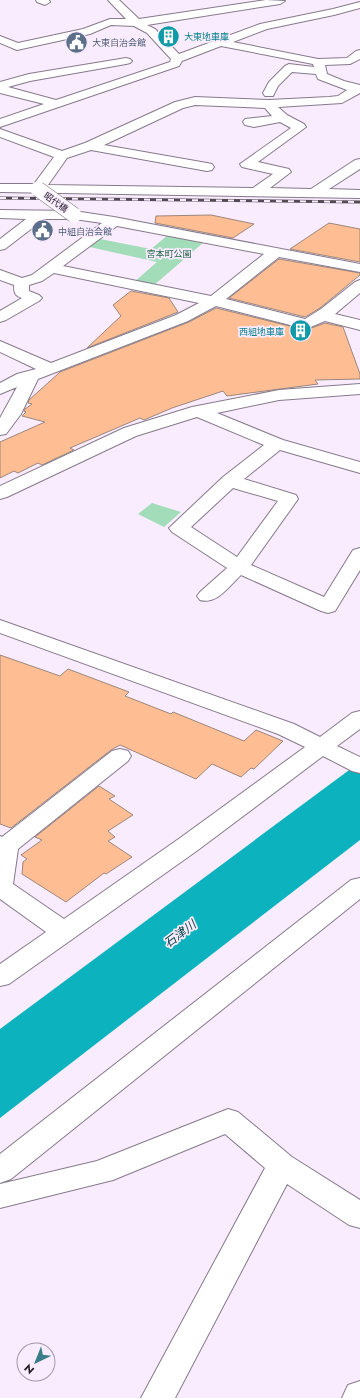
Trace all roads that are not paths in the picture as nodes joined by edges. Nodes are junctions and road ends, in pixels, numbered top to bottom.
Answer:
1 (113, 0) edge
2 (225, 0) edge
3 (280, 1) edge
4 (360, 5) edge
5 (155, 20) junction
6 (136, 23) junction
7 (0, 39) edge
8 (220, 42) junction
9 (112, 53) dead end
10 (360, 53) edge
11 (177, 59) junction
12 (126, 61) junction
13 (319, 67) junction
14 (150, 72) junction
15 (0, 88) edge
16 (359, 89) edge
17 (269, 98) junction
18 (57, 104) junction
19 (281, 118) junction
20 (249, 122) dead end
21 (0, 123) edge
22 (0, 133) edge
23 (90, 146) junction
24 (62, 155) junction
25 (360, 163) edge
26 (207, 167) dead end
27 (0, 188) edge
28 (38, 189) junction
29 (256, 192) junction
30 (314, 193) junction
31 (360, 194) edge
32 (0, 214) edge
33 (40, 215) junction
34 (74, 215) junction
35 (114, 221) junction
36 (0, 246) edge
37 (276, 252) junction
38 (52, 268) junction
39 (360, 268) edge
40 (0, 275) edge
41 (22, 283) junction
42 (357, 290) edge
43 (214, 301) junction
44 (322, 316) junction
45 (0, 318) edge
46 (360, 325) edge
47 (0, 346) edge
48 (50, 369) junction
49 (32, 376) junction
50 (0, 389) edge
51 (360, 389) edge
52 (198, 411) junction
53 (0, 430) edge
54 (277, 444) junction
55 (360, 468) edge
56 (230, 482) junction
57 (0, 493) edge
58 (360, 554) edge
59 (239, 567) junction
60 (207, 596) dead end
61 (0, 626) edge
62 (360, 718) edge
63 (322, 746) junction
64 (120, 756) dead end
65 (360, 766) edge
66 (3, 845) edge
67 (0, 886) edge
68 (360, 886) edge
69 (64, 932) junction
70 (0, 977) edge
71 (282, 1165) junction
72 (0, 1172) edge
73 (0, 1196) edge
74 (360, 1216) edge
75 (158, 1398) edge

1 - 6 street
2 - 5 street
3 - 5 street
4 - 8 street
5 - 6 street
6 - 7 street
6 - 11 street
8 - 11 street
8 - 13 street
9 - 12 street
10 - 13 street
11 - 14 street
12 - 14 street
12 - 15 street
13 - 16 street
13 - 17 street
14 - 18 street
15 - 18 street
16 - 17 street
17 - 19 street
17 - 23 street
18 - 21 street
19 - 20 street
19 - 29 street
22 - 24 street
23 - 24 street
23 - 26 street
24 - 28 street
25 - 30 street
27 - 28 street
28 - 29 street
28 - 34 street, 昭代橋, bridge
29 - 30 street
30 - 31 street
32 - 33 street
33 - 34 street
33 - 36 street
34 - 35 street
35 - 37 street
35 - 38 street
37 - 39 street
37 - 43 street
38 - 41 street
38 - 43 street
40 - 41 street
41 - 45 street
42 - 44 street
43 - 44 street
43 - 48 street
44 - 46 street
47 - 48 street
48 - 49 street
49 - 50 street
49 - 53 street
51 - 52 street
52 - 54 street
52 - 57 street
54 - 55 street
54 - 56 street
56 - 59 street
56 - 59 street
58 - 59 street
59 - 60 street
61 - 63 street
62 - 63 street
63 - 65 street
63 - 69 street
64 - 66 street
66 - 67 street
67 - 69 street
68 - 72 street
69 - 70 street
71 - 73 street
71 - 74 street
71 - 75 street

